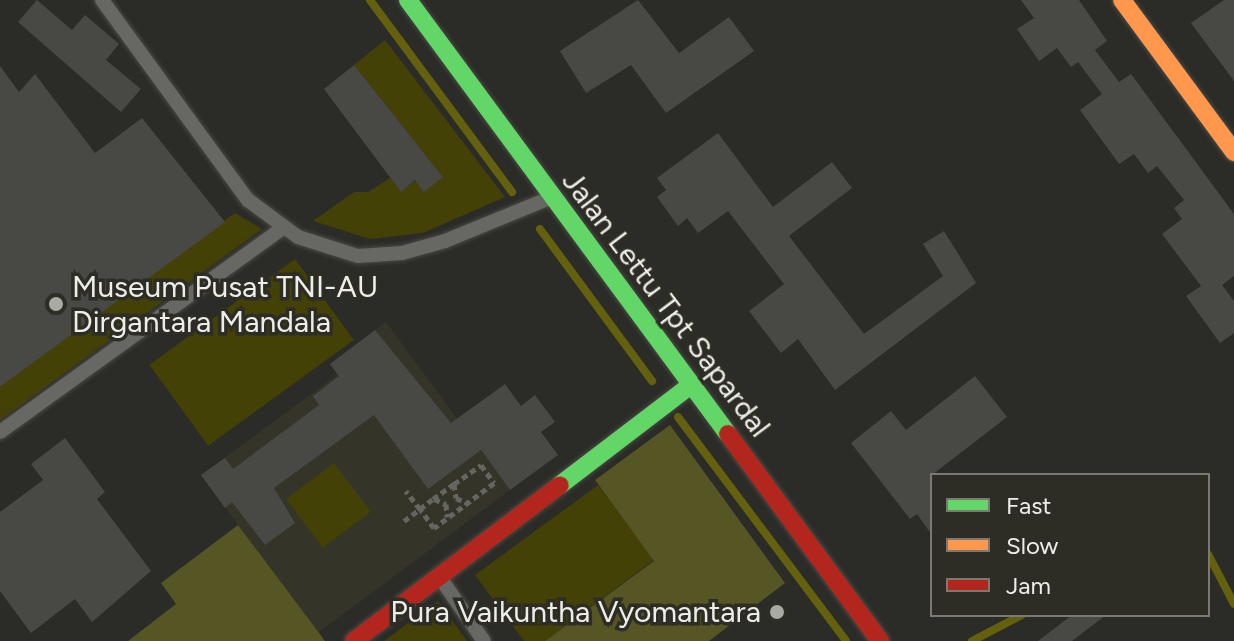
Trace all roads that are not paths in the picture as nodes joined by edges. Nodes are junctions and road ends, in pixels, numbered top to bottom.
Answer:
1 (102, 0) edge
2 (408, 0) edge
3 (1122, 0) edge
4 (1234, 152) edge
5 (552, 197) junction
6 (281, 229) junction
7 (691, 385) junction
8 (0, 432) edge
9 (440, 577) junction
10 (354, 641) edge
11 (484, 641) edge
12 (880, 641) edge

1 - 6 lane
2 - 5 street, Jalan Lettu Tpt Sapardal
3 - 4 street
5 - 6 lane
5 - 7 street, Jalan Lettu Tpt Sapardal
6 - 8 lane
7 - 9 street
7 - 12 street, Jalan Lettu Tpt Sapardal
9 - 10 street
9 - 11 lane

